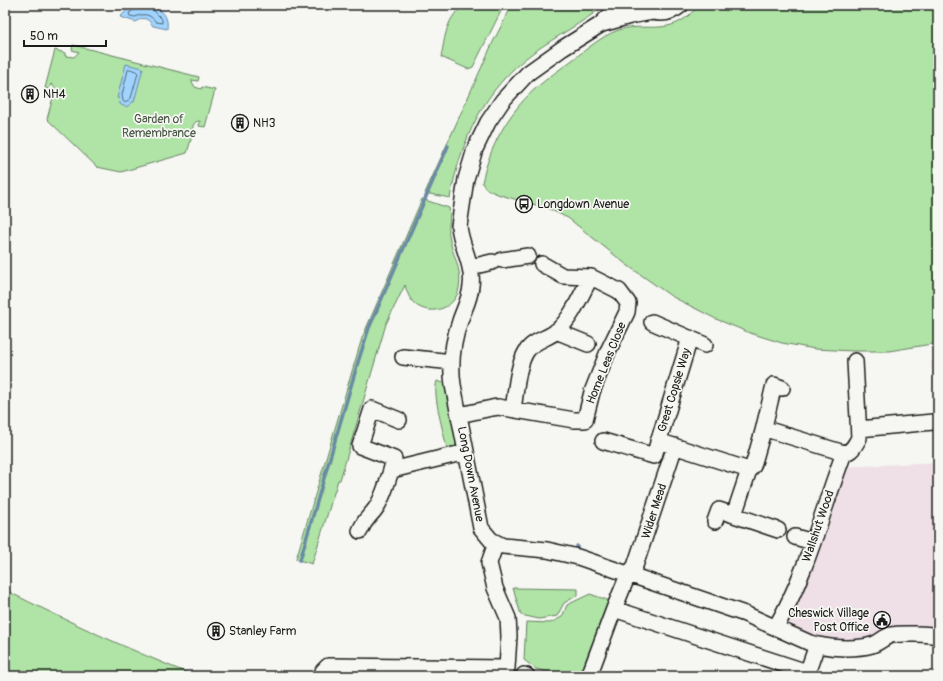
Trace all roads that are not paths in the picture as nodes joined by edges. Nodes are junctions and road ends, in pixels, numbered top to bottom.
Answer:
1 (620, 5) edge
2 (680, 5) edge
3 (646, 9) edge
4 (600, 25) junction
5 (528, 256) dead end
6 (542, 264) dead end
7 (471, 267) junction
8 (591, 277) junction
9 (652, 322) dead end
10 (556, 331) junction
11 (690, 338) junction
12 (588, 344) dead end
13 (706, 345) dead end
14 (403, 357) dead end
15 (452, 360) junction
16 (855, 361) dead end
17 (782, 388) dead end
18 (513, 409) junction
19 (459, 415) junction
20 (399, 420) dead end
21 (933, 422) dead end
22 (859, 429) junction
23 (763, 431) junction
24 (603, 441) dead end
25 (658, 441) junction
26 (675, 446) junction
27 (466, 452) junction
28 (844, 453) junction
29 (392, 470) junction
30 (749, 470) junction
31 (734, 515) junction
32 (715, 521) dead end
33 (778, 530) dead end
34 (360, 531) dead end
35 (795, 537) dead end
36 (496, 542) junction
37 (813, 542) junction
38 (628, 575) junction
39 (614, 609) junction
40 (776, 627) junction
41 (938, 636) edge
42 (817, 645) junction
43 (441, 672) edge
44 (806, 674) edge
45 (322, 676) edge
46 (589, 676) edge

1 - 4 street, Long Down Avenue
2 - 3 street, Long Down Avenue
3 - 4 street, Long Down Avenue
4 - 7 street, Long Down Avenue
5 - 7 street
6 - 8 street, Home Leas Close
7 - 15 street, Long Down Avenue
8 - 10 street
8 - 18 street, Home Leas Close
9 - 11 street, Great Copsie Way
10 - 12 street, Home Leas Close
10 - 18 street
11 - 13 street, Great Copsie Way
11 - 25 street, Great Copsie Way
14 - 15 street
15 - 19 street, Long Down Avenue
16 - 22 street, Wallshut Wood
17 - 23 street
18 - 19 street, Home Leas Close
19 - 27 street, Long Down Avenue
20 - 29 street
21 - 22 street
22 - 28 street, Wallshut Wood
23 - 28 street
23 - 30 street
24 - 25 street, Great Copsie Way
25 - 26 street, Great Copsie Way
26 - 30 street, Great Copsie Way
26 - 38 street, Wider Mead
27 - 29 street
27 - 36 street, Long Down Avenue
28 - 37 street, Wallshut Wood
29 - 34 street
30 - 31 street
31 - 32 street
31 - 33 street
35 - 37 street
36 - 38 street, Long Down Avenue
36 - 43 street
37 - 40 street, Wallshut Wood
38 - 39 street, Wider Mead
38 - 40 street, Long Down Avenue
39 - 44 street
39 - 46 street, Wider Mead
40 - 42 street, Long Down Avenue
41 - 42 street, Long Down Avenue
42 - 44 street
43 - 45 street

